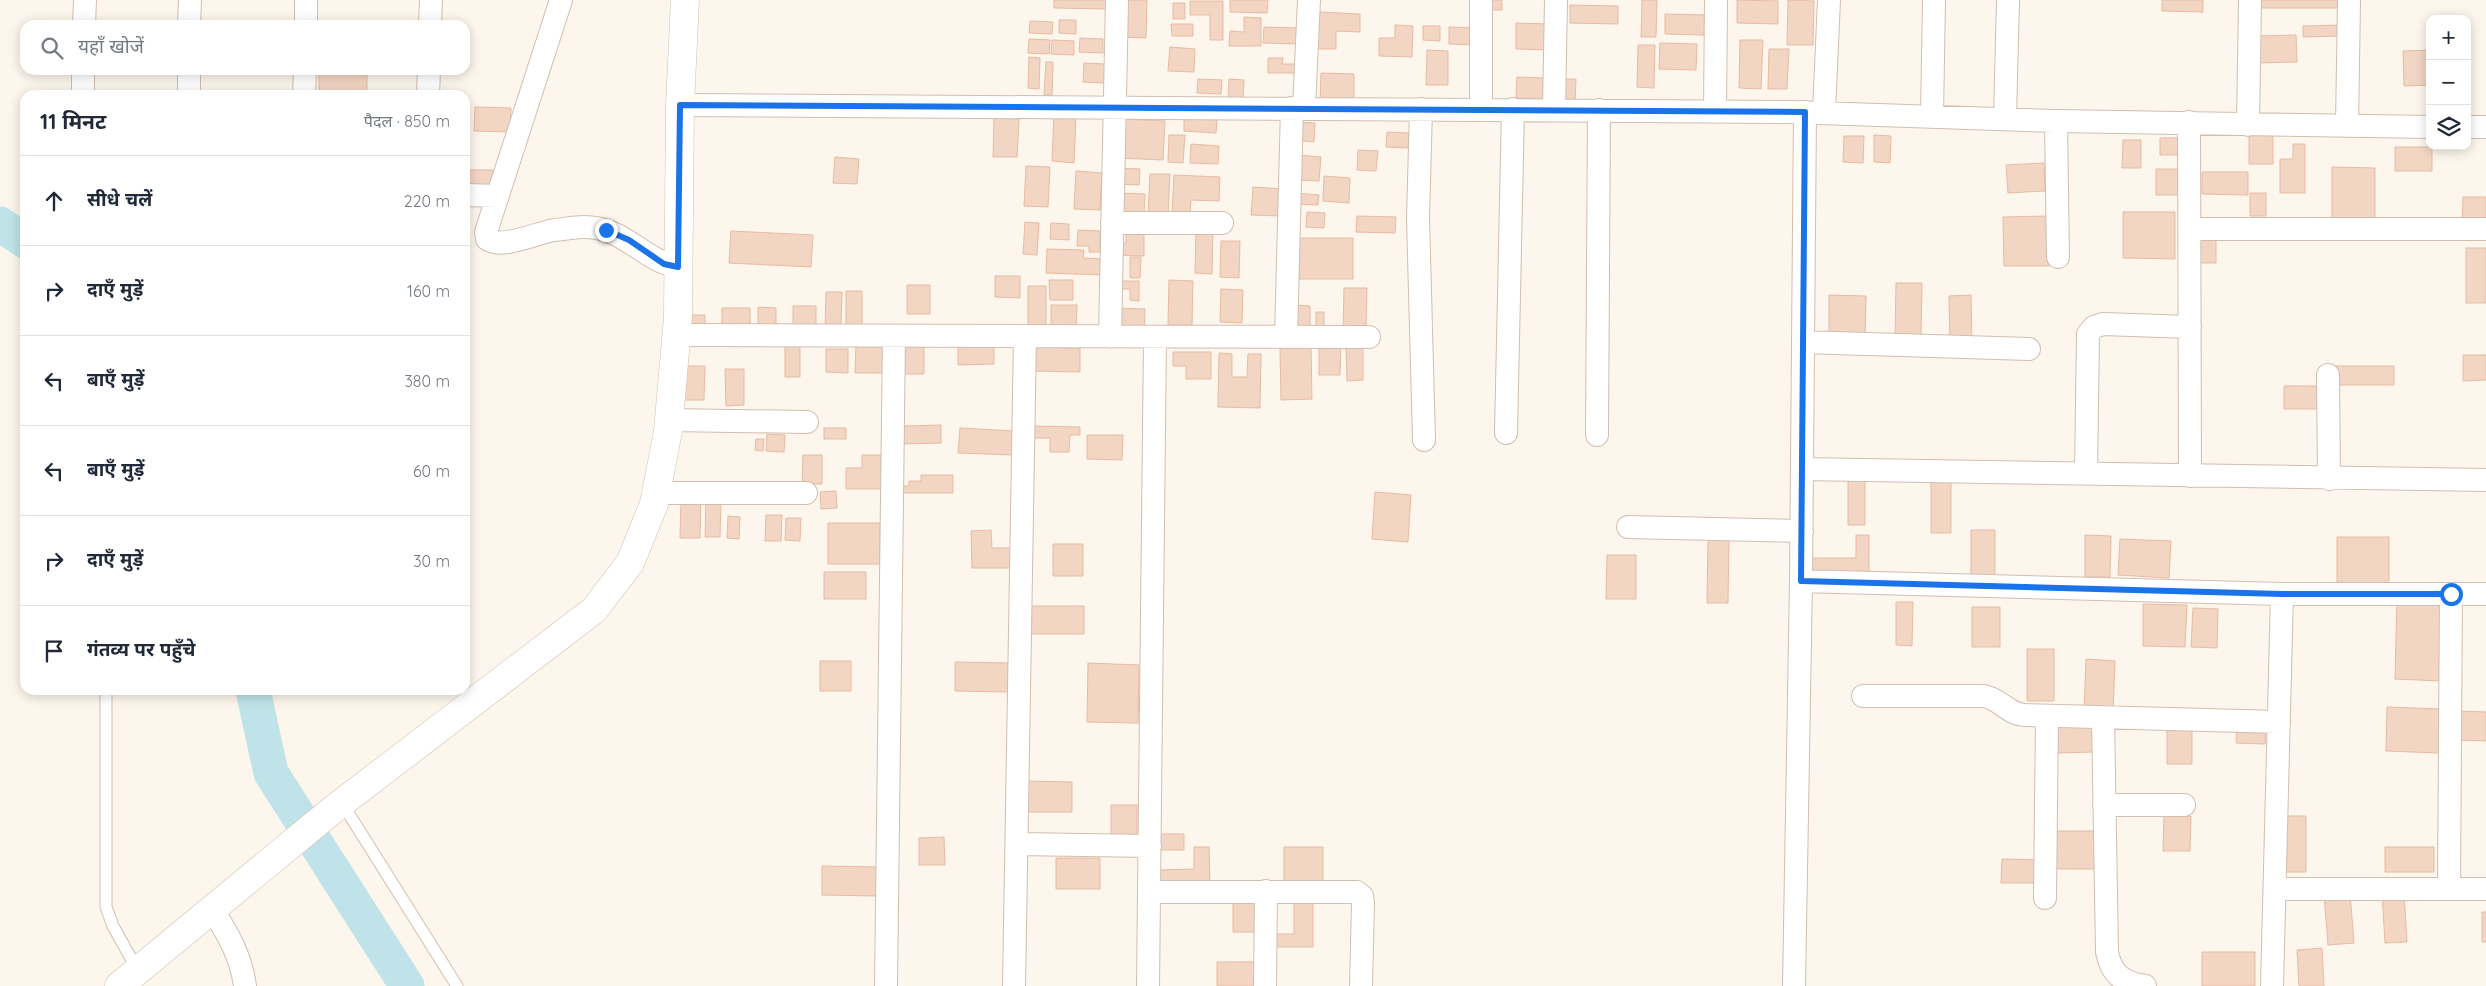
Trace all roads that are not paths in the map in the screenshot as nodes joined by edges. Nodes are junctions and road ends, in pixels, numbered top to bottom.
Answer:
1 (85, 0) edge
2 (190, 0) edge
3 (306, 0) edge
4 (431, 0) edge
5 (561, 0) edge
6 (685, 0) edge
7 (1117, 0) edge
8 (1309, 0) edge
9 (1482, 0) edge
10 (1556, 0) edge
11 (1716, 0) edge
12 (1829, 0) edge
13 (1934, 0) edge
14 (2008, 0) edge
15 (2250, 0) edge
16 (2349, 0) edge
17 (84, 20) edge
18 (189, 20) edge
19 (306, 20) edge
20 (430, 20) edge
21 (83, 75) edge
22 (189, 75) edge
23 (305, 75) edge
24 (429, 75) edge
25 (83, 90) edge
26 (189, 90) edge
27 (304, 90) edge
28 (428, 90) edge
29 (680, 105) junction
30 (1114, 106) junction
31 (1298, 108) junction
32 (1421, 109) junction
33 (1481, 109) junction
34 (1513, 109) junction
35 (1554, 110) junction
36 (1599, 110) junction
37 (1715, 111) junction
38 (1815, 112) junction
39 (1932, 115) junction
40 (2005, 118) junction
41 (2056, 121) junction
42 (2188, 122) junction
43 (2248, 125) junction
44 (2347, 126) junction
45 (2426, 127) edge
46 (2471, 127) edge
47 (2486, 127) edge
48 (470, 195) edge
49 (498, 196) junction
50 (1112, 223) junction
51 (1222, 223) dead end
52 (2190, 229) junction
53 (2486, 229) edge
54 (2058, 257) dead end
55 (678, 267) junction
56 (2190, 327) junction
57 (676, 335) junction
58 (894, 336) junction
59 (1025, 336) junction
60 (1110, 336) junction
61 (1155, 336) junction
62 (1286, 337) junction
63 (1369, 337) dead end
64 (1803, 342) junction
65 (2029, 349) dead end
66 (2328, 375) dead end
67 (669, 420) junction
68 (807, 422) dead end
69 (1506, 433) dead end
70 (1598, 435) dead end
71 (1424, 440) dead end
72 (1802, 469) junction
73 (2086, 474) junction
74 (2190, 476) junction
75 (2329, 478) junction
76 (2486, 480) edge
77 (806, 493) dead end
78 (656, 494) junction
79 (1628, 527) dead end
80 (1802, 531) junction
81 (1801, 581) junction
82 (2282, 594) junction
83 (2451, 594) junction
84 (2486, 594) edge
85 (106, 695) edge
86 (1863, 696) dead end
87 (2047, 716) junction
88 (2103, 717) junction
89 (2279, 722) junction
90 (338, 805) junction
91 (2104, 805) junction
92 (2184, 805) dead end
93 (1017, 844) junction
94 (1150, 846) junction
95 (2449, 888) junction
96 (2275, 889) junction
97 (2486, 889) edge
98 (1266, 891) junction
99 (1149, 892) junction
100 (2045, 898) dead end
101 (212, 909) junction
102 (128, 978) edge
103 (245, 986) edge
104 (457, 986) edge
105 (886, 986) edge
106 (1014, 986) edge
107 (1148, 986) edge
108 (1265, 986) edge
109 (1361, 986) edge
110 (1794, 986) edge
111 (2146, 986) edge
112 (2272, 986) edge

1 - 17 street
2 - 18 street
3 - 19 street
4 - 20 street
5 - 49 street
6 - 29 street
7 - 30 street
8 - 31 street
9 - 33 street
10 - 35 street
11 - 37 street
12 - 38 street
13 - 39 street
14 - 40 street
15 - 43 street
16 - 44 street
21 - 25 street
22 - 26 street
23 - 27 street
24 - 28 street
29 - 30 street
29 - 55 street
30 - 31 street
30 - 50 street
31 - 32 street
31 - 62 street
32 - 33 street
32 - 71 street
33 - 34 street
34 - 35 street
34 - 69 street
35 - 36 street
36 - 37 street
36 - 70 street
37 - 38 street
38 - 39 street
38 - 64 street
39 - 40 street
40 - 41 street
41 - 42 street
41 - 54 street
42 - 43 street
42 - 52 street
43 - 44 street
44 - 45 street
46 - 47 street
48 - 49 street
49 - 55 street
50 - 51 street
50 - 60 street
52 - 53 street
52 - 56 street
55 - 57 street
56 - 73 street
56 - 74 street
57 - 58 street
57 - 67 street
58 - 59 street
58 - 105 street
59 - 60 street
59 - 93 street
60 - 61 street
61 - 62 street
61 - 94 street
62 - 63 street
64 - 65 street
64 - 72 street
66 - 75 street
67 - 68 street
67 - 78 street
72 - 73 street
72 - 80 street
73 - 74 street
74 - 75 street
75 - 76 street
77 - 78 street
78 - 90 street
79 - 80 street
80 - 81 street
81 - 82 street
81 - 110 street
82 - 83 street
82 - 89 street
83 - 84 street
83 - 95 street
85 - 102 lane
86 - 87 street
87 - 88 street
87 - 100 street
88 - 89 street
88 - 91 street
89 - 96 street
90 - 101 street
90 - 104 lane
91 - 92 street
91 - 111 street
93 - 94 street
93 - 106 street
94 - 99 street
95 - 96 street
95 - 97 street
96 - 112 street
98 - 99 street
98 - 108 street
98 - 109 street
99 - 107 street
101 - 102 street
101 - 103 street

